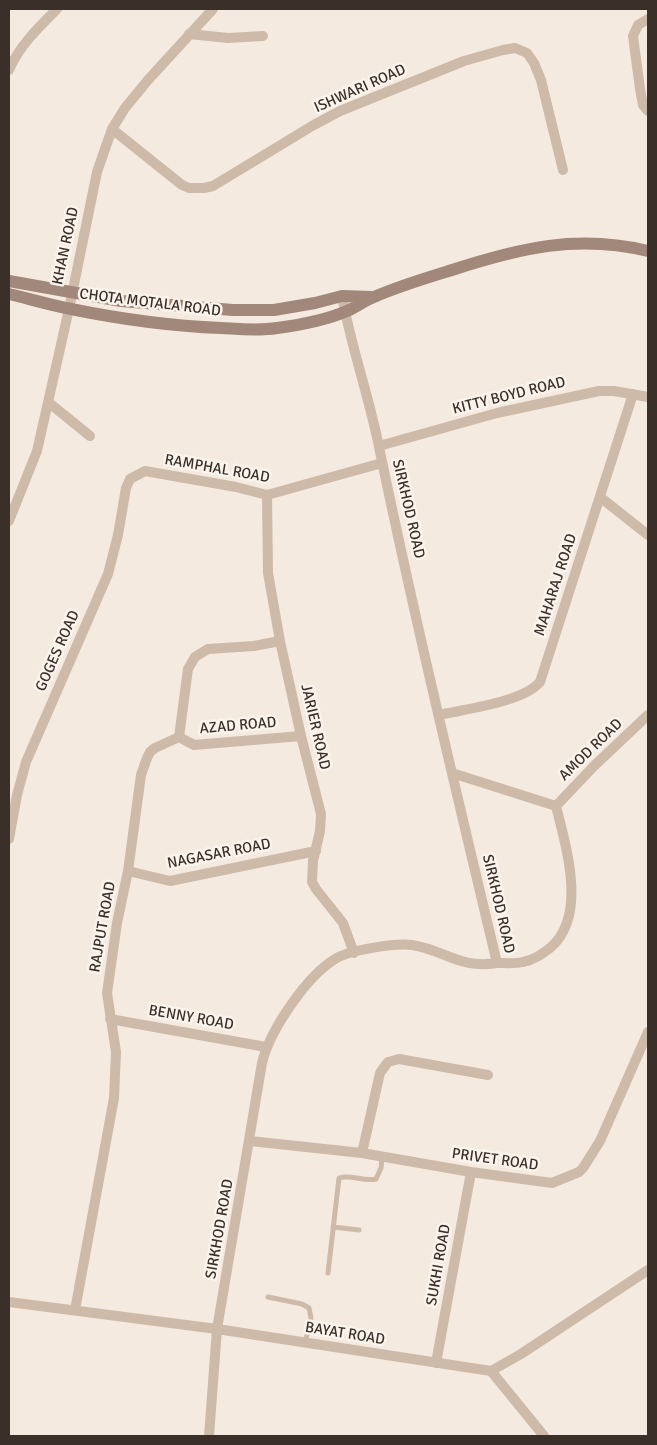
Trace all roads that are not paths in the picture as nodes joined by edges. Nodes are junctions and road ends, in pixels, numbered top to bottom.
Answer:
1 (57, 9) edge
2 (212, 9) edge
3 (648, 19) edge
4 (189, 34) junction
5 (263, 36) dead end
6 (9, 70) edge
7 (648, 111) edge
8 (112, 129) junction
9 (562, 170) dead end
10 (648, 251) edge
11 (9, 280) edge
12 (71, 292) junction
13 (9, 294) edge
14 (342, 296) junction
15 (373, 297) junction
16 (69, 309) junction
17 (345, 312) junction
18 (633, 394) junction
19 (648, 397) edge
20 (48, 402) junction
21 (90, 436) dead end
22 (379, 446) junction
23 (382, 463) junction
24 (134, 477) joint
25 (267, 496) junction
26 (600, 497) junction
27 (9, 521) edge
28 (648, 535) edge
29 (280, 641) junction
30 (439, 715) junction
31 (648, 715) edge
32 (301, 736) junction
33 (179, 737) junction
34 (452, 773) junction
35 (556, 806) junction
36 (9, 839) edge
37 (316, 851) junction
38 (128, 871) junction
39 (354, 953) junction
40 (496, 963) junction
41 (110, 1019) junction
42 (648, 1032) edge
43 (266, 1047) junction
44 (488, 1075) dead end
45 (250, 1141) junction
46 (362, 1153) junction
47 (382, 1156) junction
48 (471, 1172) junction
49 (333, 1226) junction
50 (359, 1230) dead end
51 (648, 1270) edge
52 (328, 1273) dead end
53 (268, 1297) dead end
54 (9, 1302) edge
55 (74, 1310) junction
56 (217, 1329) junction
57 (305, 1343) junction
58 (436, 1363) junction
59 (490, 1372) junction
60 (209, 1436) edge
61 (544, 1436) edge

1 - 6 street
2 - 4 street, KHAN ROAD
3 - 7 street
4 - 5 street
4 - 8 street, KHAN ROAD
8 - 9 street, ISHWARI ROAD
8 - 12 street, KHAN ROAD
10 - 15 street, CHOTA MOTALA ROAD
11 - 12 street, CHOTA MOTALA ROAD
12 - 14 street, CHOTA MOTALA ROAD
12 - 16 street, KHAN ROAD
13 - 16 street, CHOTA MOTALA ROAD
14 - 15 street, CHOTA MOTALA ROAD
14 - 17 street, SIRKHOD ROAD
15 - 17 street, CHOTA MOTALA ROAD
16 - 17 street, CHOTA MOTALA ROAD
16 - 20 street, KHAN ROAD
17 - 22 street, SIRKHOD ROAD
18 - 19 street, KITTY BOYD ROAD
18 - 22 street, KITTY BOYD ROAD
18 - 26 street, MAHARAJ ROAD
20 - 21 street
20 - 27 street, KHAN ROAD
22 - 23 street, SIRKHOD ROAD
23 - 25 street, RAMPHAL ROAD
23 - 30 street, SIRKHOD ROAD
24 - 25 street, RAMPHAL ROAD
24 - 36 street, GOGES ROAD
25 - 29 street, JARIER ROAD
26 - 28 street
26 - 30 street, MAHARAJ ROAD
29 - 32 street, JARIER ROAD
29 - 33 street
30 - 34 street, SIRKHOD ROAD
31 - 35 street, AMOD ROAD
32 - 33 street, AZAD ROAD
32 - 37 street, JARIER ROAD
33 - 38 street, RAJPUT ROAD
34 - 35 street
34 - 40 street, SIRKHOD ROAD
35 - 40 street
37 - 38 street, NAGASAR ROAD
37 - 39 street, JARIER ROAD
38 - 41 street, RAJPUT ROAD
39 - 40 street, SIRKHOD ROAD
39 - 43 street, SIRKHOD ROAD
41 - 43 street, BENNY ROAD
41 - 55 street, RAJPUT ROAD
42 - 48 street, PRIVET ROAD
43 - 45 street, SIRKHOD ROAD
44 - 46 street
45 - 46 street, PRIVET ROAD
45 - 56 street, SIRKHOD ROAD
46 - 47 street, PRIVET ROAD
47 - 48 street, PRIVET ROAD
47 - 49 lane
48 - 58 street, SUKHI ROAD
49 - 50 lane
49 - 52 lane
51 - 59 street
53 - 57 lane
54 - 55 street, BAYAT ROAD
55 - 56 street, BAYAT ROAD
56 - 57 street, BAYAT ROAD
56 - 60 street, SIRKHOD ROAD
57 - 58 street, BAYAT ROAD
58 - 59 street, BAYAT ROAD
59 - 61 street

